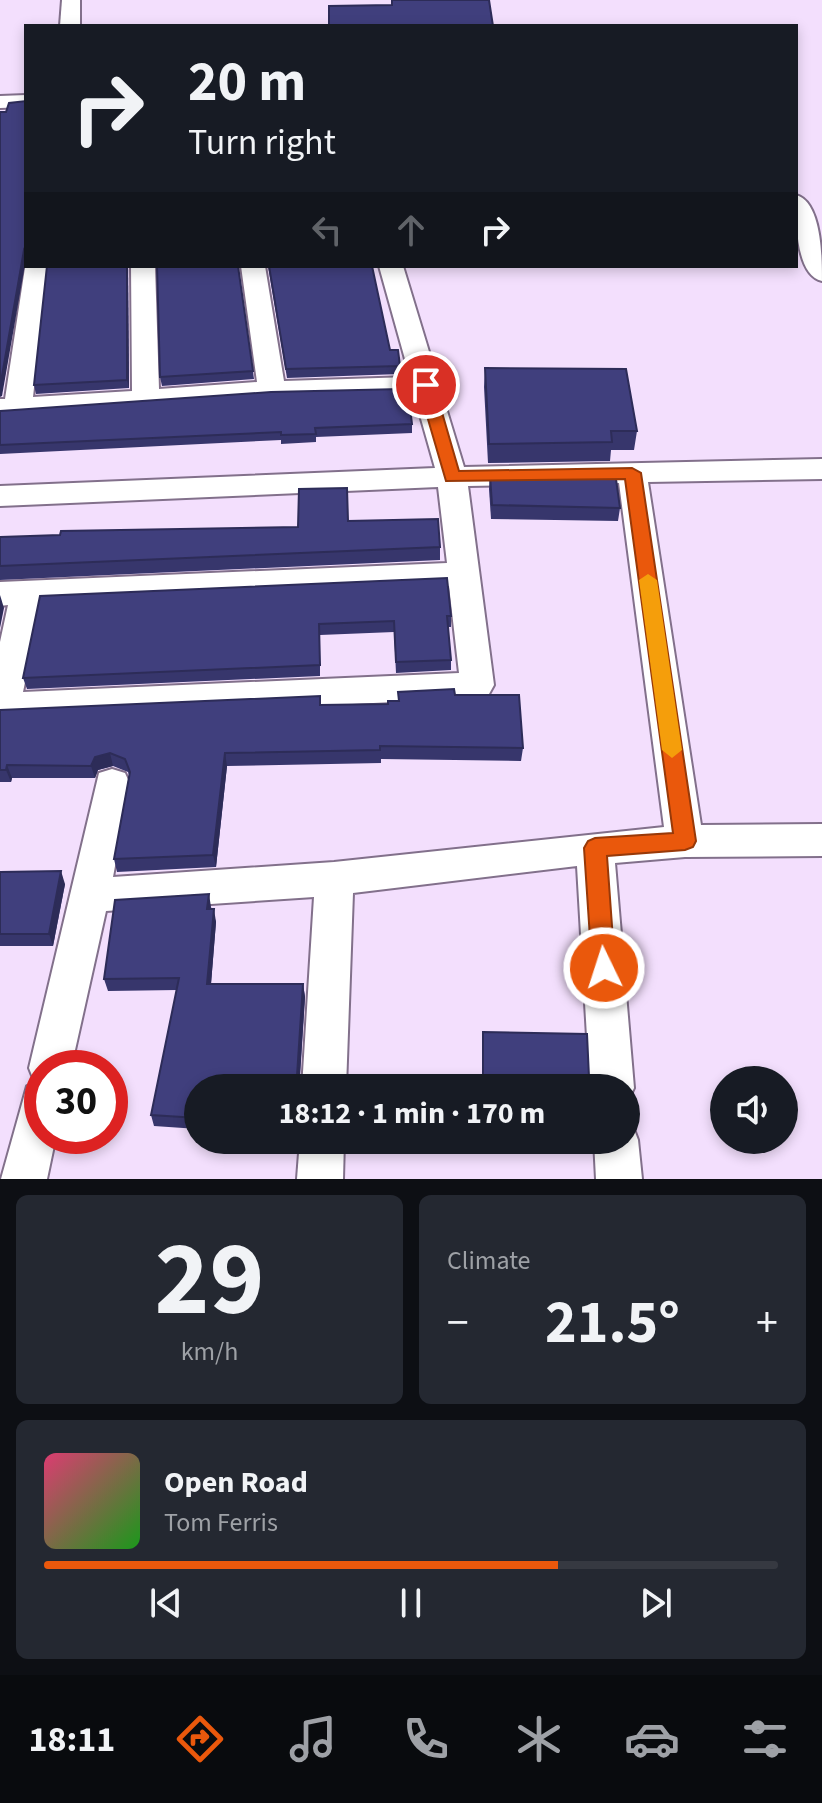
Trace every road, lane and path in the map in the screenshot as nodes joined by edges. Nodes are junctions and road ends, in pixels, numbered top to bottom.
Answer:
1 (71, 0) edge
2 (70, 24) edge
3 (24, 101) edge
4 (0, 102) edge
5 (806, 211) edge
6 (35, 268) edge
7 (143, 268) edge
8 (253, 268) edge
9 (392, 268) edge
10 (822, 274) edge
11 (426, 385) junction
12 (272, 390) junction
13 (146, 401) junction
14 (9, 407) edge
15 (822, 469) edge
16 (632, 473) junction
17 (452, 477) junction
18 (0, 496) edge
19 (464, 574) junction
20 (14, 593) edge
21 (2, 707) edge
22 (112, 784) dead end
23 (822, 840) edge
24 (685, 841) junction
25 (595, 848) junction
26 (334, 879) junction
27 (90, 895) junction
28 (54, 1050) edge
29 (325, 1074) edge
30 (611, 1074) edge
31 (30, 1154) edge
32 (321, 1154) edge
33 (617, 1154) edge
34 (24, 1179) edge
35 (320, 1179) edge
36 (619, 1179) edge

1 - 2 street
3 - 4 street
5 - 10 street
6 - 14 street
7 - 13 street
8 - 12 street
9 - 11 street
11 - 12 street
11 - 17 street
12 - 13 street
13 - 14 street
15 - 16 street
16 - 17 street
16 - 24 street
17 - 18 street
17 - 19 street
19 - 20 street
19 - 21 street
20 - 21 street
22 - 27 street
23 - 24 street
24 - 25 street
25 - 26 street
25 - 30 street
26 - 27 street
26 - 29 street
27 - 28 street
31 - 34 street
32 - 35 street
33 - 36 street

